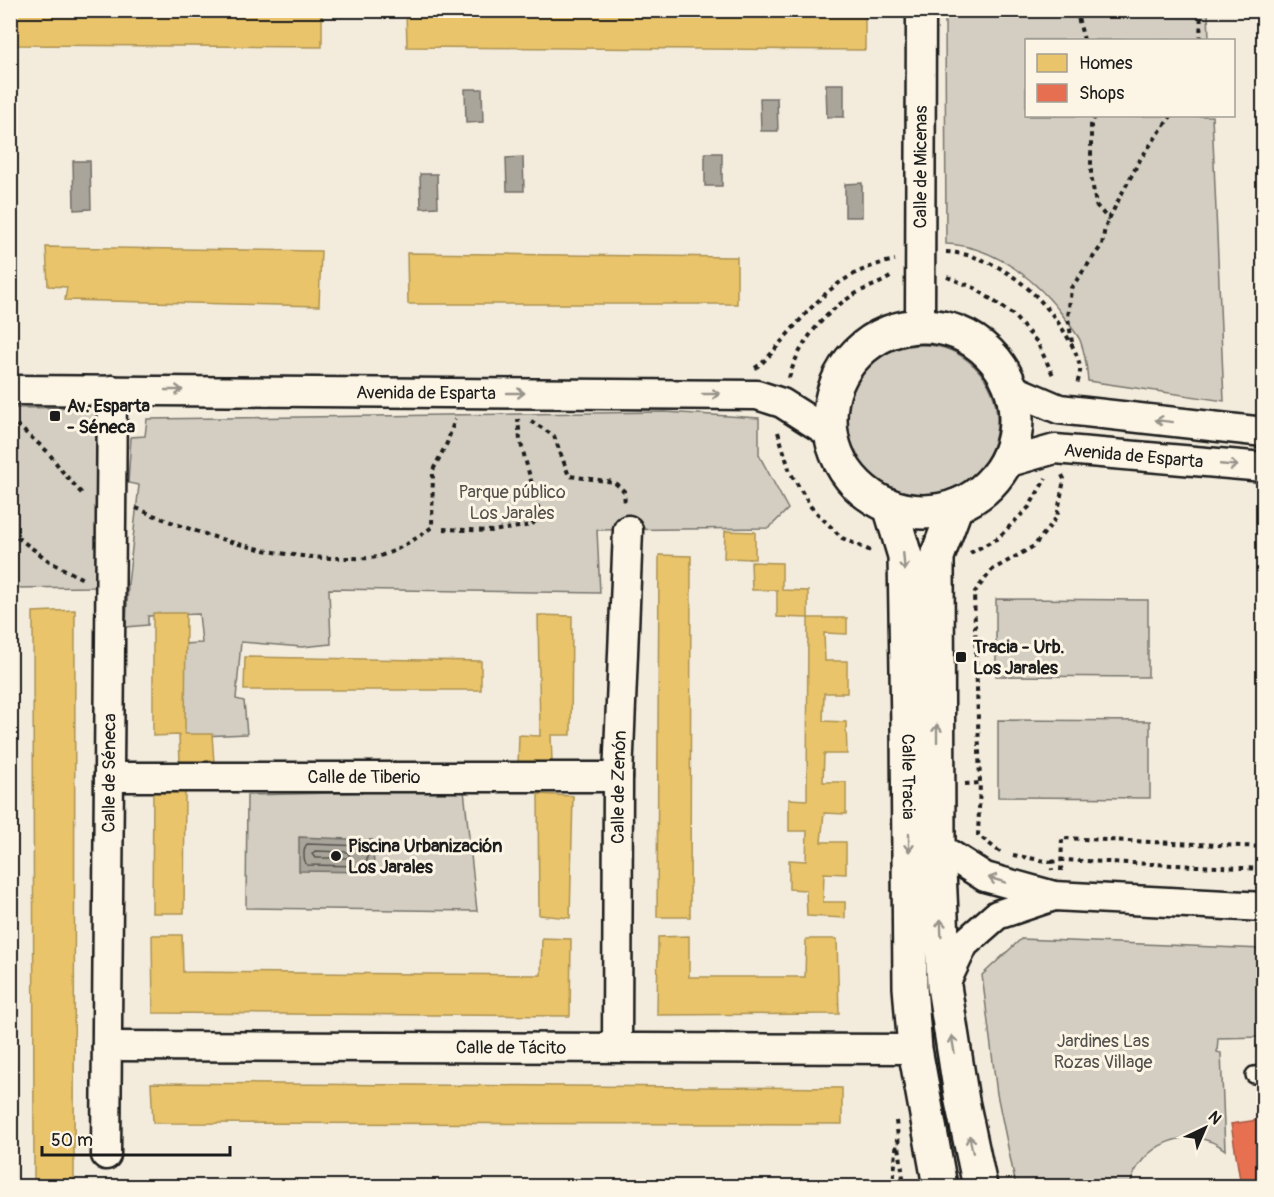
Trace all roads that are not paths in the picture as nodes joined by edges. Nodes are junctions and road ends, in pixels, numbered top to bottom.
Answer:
1 (921, 10) edge
2 (920, 325) junction
3 (1012, 389) junction
4 (10, 390) edge
5 (112, 390) junction
6 (1263, 432) edge
7 (831, 434) junction
8 (1005, 463) junction
9 (1263, 467) edge
10 (890, 506) junction
11 (956, 506) junction
12 (628, 530) road end
13 (921, 557) junction
14 (109, 777) junction
15 (618, 777) junction
16 (938, 847) junction
17 (1057, 896) junction
18 (1263, 907) edge
19 (944, 986) junction
20 (107, 1046) junction
21 (617, 1047) junction
22 (915, 1049) junction
23 (106, 1155) dead end
24 (940, 1186) edge
25 (980, 1186) edge

1 - 2 street, Calle de Micenas
2 - 3 street
2 - 7 street
6 -> 3 street, Avenida de Esparta
3 - 8 street
4 - 5 street, Avenida de Esparta
5 -> 7 street, Avenida de Esparta
5 - 14 street, Calle de Séneca
7 - 10 street
8 -> 9 street, Avenida de Esparta
8 - 11 street
10 - 11 street
10 - 13 street, Calle Tracia
11 - 13 street, Calle Tracia
12 - 15 street, Calle de Zenón
16 -> 13 street, Calle Tracia
13 -> 22 street, Calle Tracia
14 - 15 street, Calle de Tiberio
14 - 20 street, Calle de Séneca
15 - 21 street, Calle de Zenón
17 -> 16 street
19 -> 16 street, Calle Tracia
17 - 18 street
17 - 19 street
25 -> 19 street, Calle Tracia
20 - 21 street, Calle de Tácito
20 - 23 street, Calle de Séneca
21 - 22 street, Calle de Tácito
22 - 24 street, Calle Tracia

